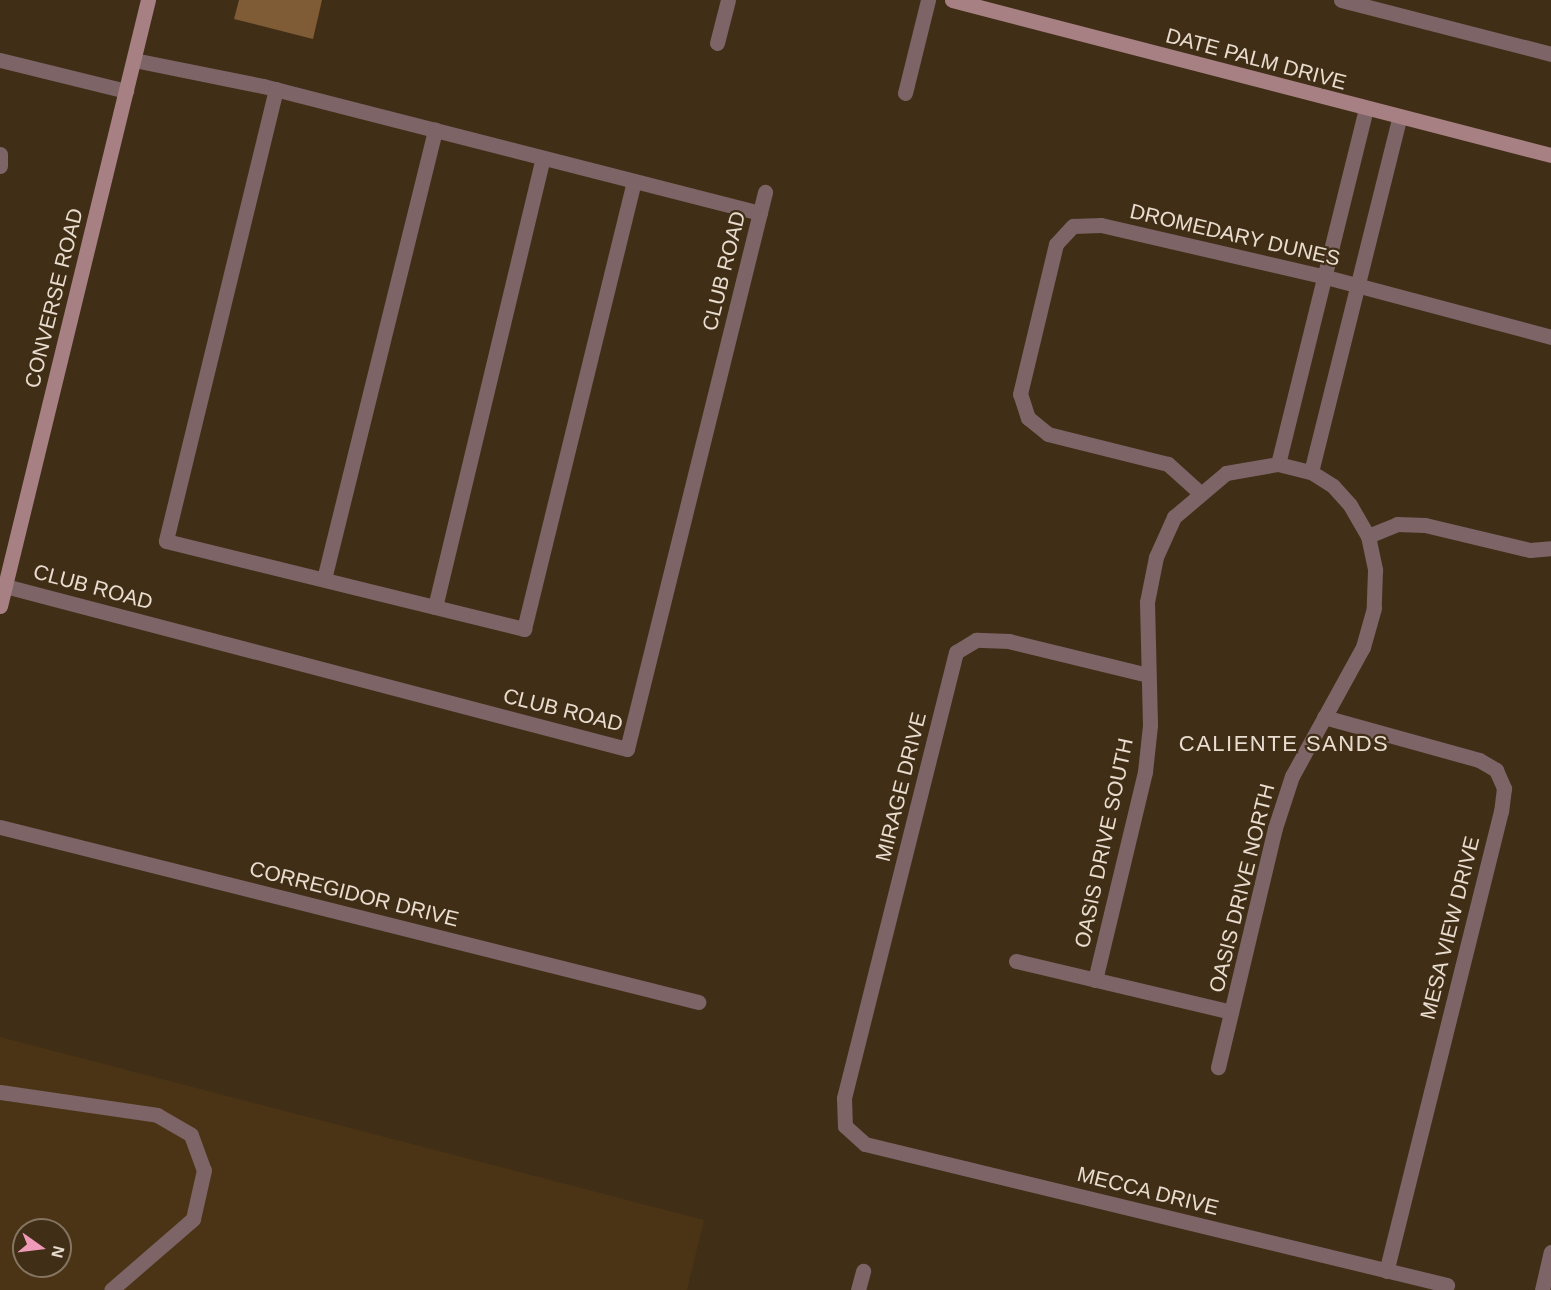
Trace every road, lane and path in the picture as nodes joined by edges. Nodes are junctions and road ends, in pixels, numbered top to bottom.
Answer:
1 (148, 0) edge
2 (728, 0) edge
3 (928, 0) edge
4 (952, 0) edge
5 (1341, 0) edge
6 (717, 43) dead end
7 (1551, 54) edge
8 (0, 60) edge
9 (134, 60) junction
10 (276, 89) junction
11 (126, 91) junction
12 (905, 93) dead end
13 (1366, 109) junction
14 (1400, 118) junction
15 (435, 130) junction
16 (0, 154) edge
17 (1551, 155) edge
18 (543, 158) junction
19 (0, 166) edge
20 (634, 181) junction
21 (765, 192) dead end
22 (760, 213) junction
23 (1326, 277) junction
24 (1359, 286) junction
25 (1551, 337) edge
26 (1278, 464) junction
27 (1311, 472) junction
28 (1199, 492) junction
29 (1368, 536) junction
30 (1551, 548) edge
31 (324, 579) junction
32 (5, 586) junction
33 (0, 606) edge
34 (435, 607) junction
35 (1148, 675) junction
36 (1324, 717) junction
37 (0, 827) edge
38 (1016, 961) dead end
39 (1095, 980) junction
40 (698, 1002) dead end
41 (1231, 1012) junction
42 (1218, 1067) dead end
43 (0, 1092) edge
44 (845, 1126) joint
45 (1551, 1252) edge
46 (863, 1271) dead end
47 (1386, 1271) junction
48 (1447, 1286) dead end
49 (111, 1290) edge
50 (858, 1290) edge
51 (1542, 1290) edge

1 - 9 street, CONVERSE ROAD
2 - 6 street
3 - 12 street
4 - 13 street, DATE PALM DRIVE
5 - 7 street
8 - 11 street
9 - 10 street
9 - 11 street, CONVERSE ROAD
10 - 15 street
10 - 31 street
11 - 32 street, CONVERSE ROAD
13 - 14 street, DATE PALM DRIVE
13 - 23 street
14 - 17 street, DATE PALM DRIVE
14 - 24 street
15 - 18 street
15 - 31 street
16 - 19 street
18 - 20 street
18 - 34 street
20 - 22 street
20 - 34 street
21 - 22 street, CLUB ROAD
22 - 32 street, CLUB ROAD
23 - 24 street, DROMEDARY DUNES
23 - 26 street
23 - 28 street, DROMEDARY DUNES
24 - 25 street, DROMEDARY DUNES
24 - 27 street
26 - 27 street, OASIS DRIVE NORTH
26 - 28 street, OASIS DRIVE SOUTH
27 - 29 street, OASIS DRIVE NORTH
28 - 35 street, OASIS DRIVE SOUTH
29 - 30 street
29 - 36 street, OASIS DRIVE NORTH
31 - 34 street
32 - 33 street, CONVERSE ROAD
35 - 39 street, OASIS DRIVE SOUTH
35 - 44 street, MIRAGE DRIVE
36 - 41 street, OASIS DRIVE NORTH
36 - 47 street, MESA VIEW DRIVE
37 - 40 street, CORREGIDOR DRIVE
38 - 39 street
39 - 41 street
41 - 42 street, OASIS DRIVE NORTH
43 - 49 street
44 - 47 street, MECCA DRIVE
45 - 51 street
46 - 50 street
47 - 48 street, MECCA DRIVE

